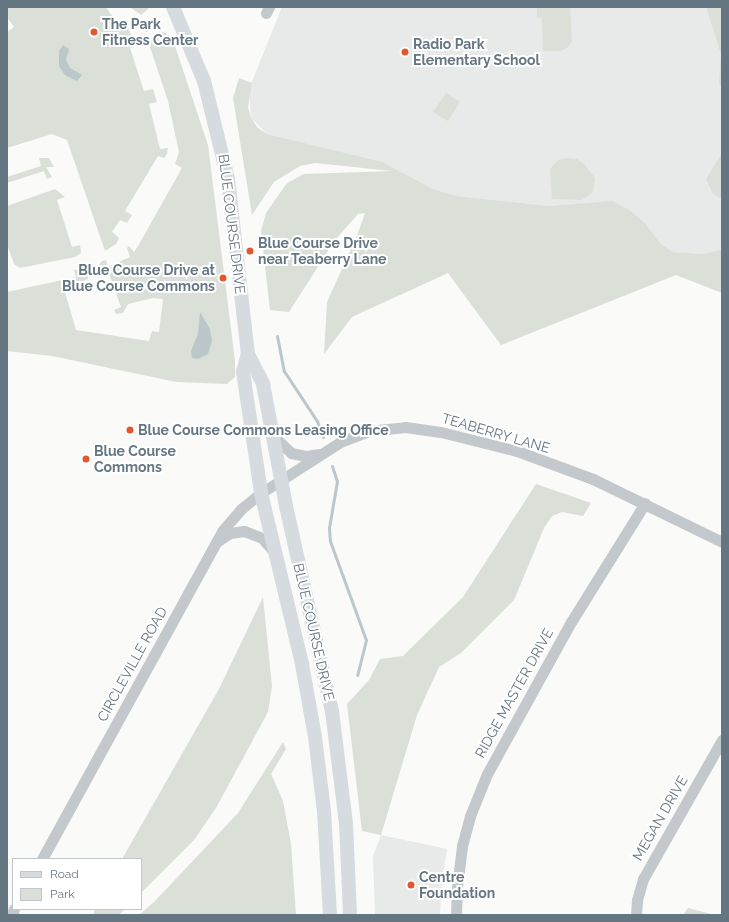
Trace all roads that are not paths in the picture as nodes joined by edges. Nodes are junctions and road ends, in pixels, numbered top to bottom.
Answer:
1 (173, 7) edge
2 (248, 354) junction
3 (273, 435) junction
4 (321, 454) junction
5 (281, 479) junction
6 (261, 493) junction
7 (645, 503) junction
8 (722, 542) edge
9 (213, 545) junction
10 (276, 554) junction
11 (722, 740) edge
12 (43, 858) edge
13 (330, 915) edge
14 (350, 915) edge
15 (456, 915) edge
16 (636, 915) edge

1 - 2 main road, BLUE COURSE DRIVE
2 - 3 main road, BLUE COURSE DRIVE
2 - 6 main road, BLUE COURSE DRIVE
3 - 4 street
3 - 5 main road, BLUE COURSE DRIVE
4 - 5 street, TEABERRY LANE
4 - 7 street, TEABERRY LANE
5 - 6 street, TEABERRY LANE
5 - 14 main road, BLUE COURSE DRIVE
6 - 9 street, CIRCLEVILLE ROAD
6 - 10 main road, BLUE COURSE DRIVE
7 - 8 street, TEABERRY LANE
7 - 15 street, RIDGE MASTER DRIVE
9 - 10 street
9 - 12 street, CIRCLEVILLE ROAD
10 - 13 main road, BLUE COURSE DRIVE
11 - 16 street, MEGAN DRIVE

